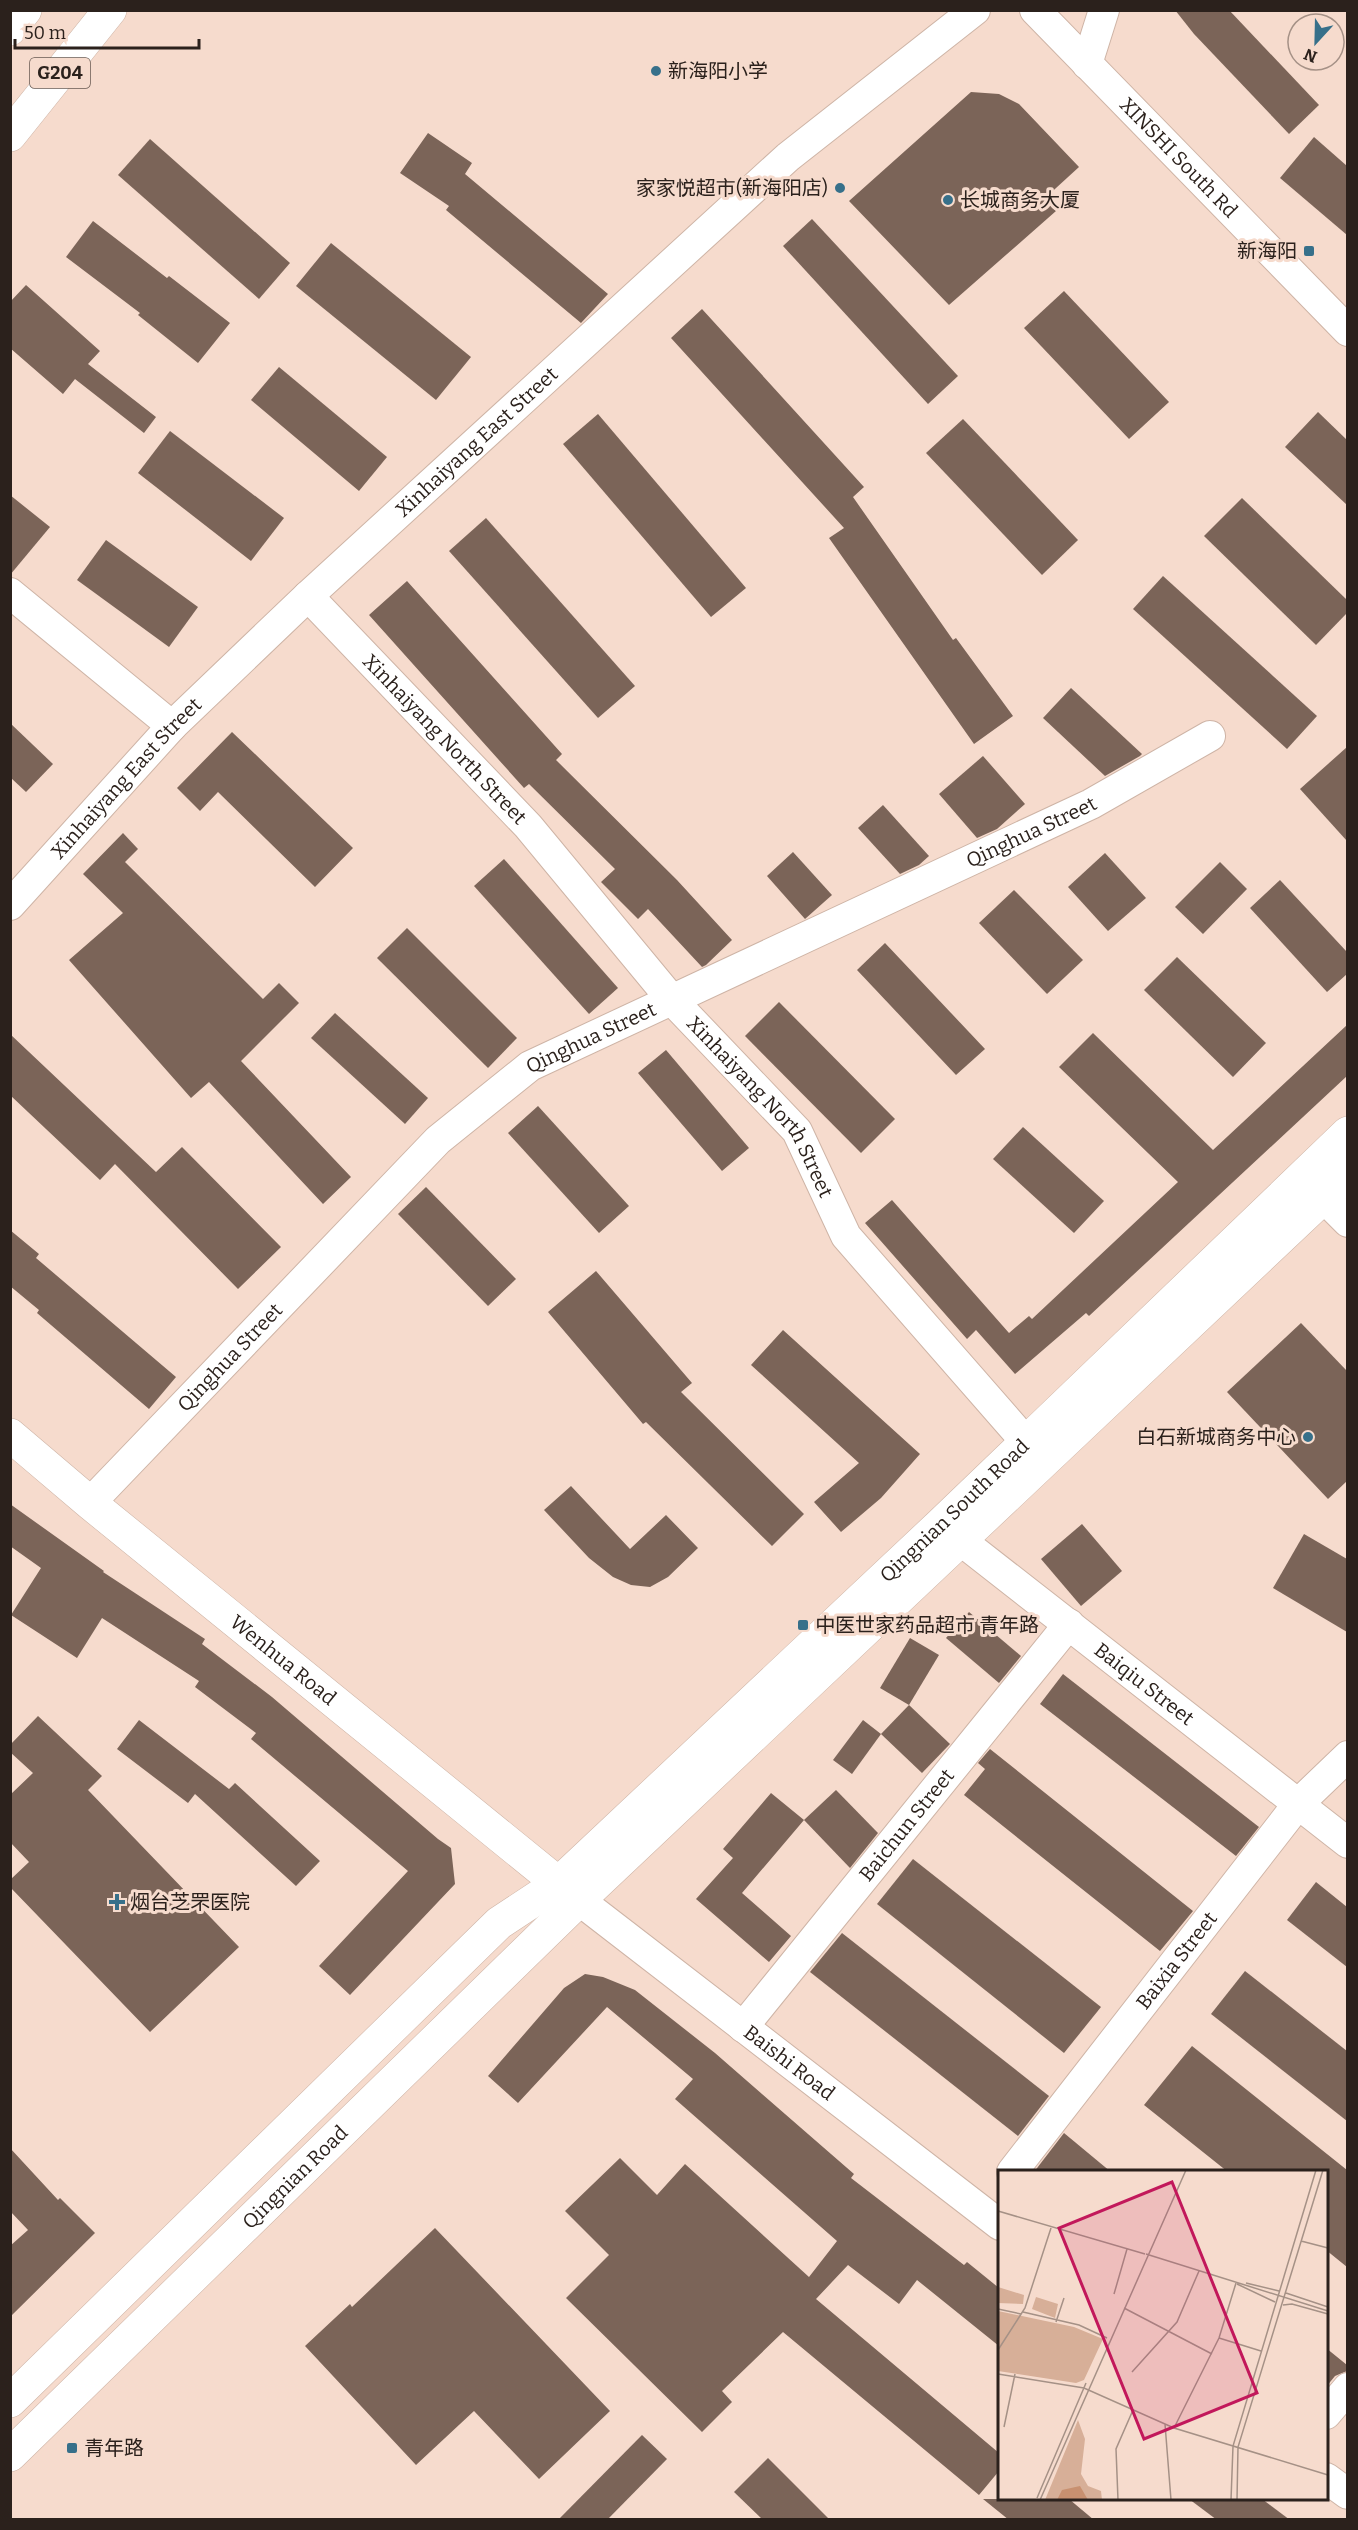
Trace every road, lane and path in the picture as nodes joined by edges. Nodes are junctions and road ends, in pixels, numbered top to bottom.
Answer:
1 (25, 10) edge
2 (111, 10) edge
3 (975, 10) edge
4 (1035, 10) edge
5 (1104, 10) edge
6 (10, 28) edge
7 (1088, 64) junction
8 (10, 135) edge
9 (1347, 331) edge
10 (10, 593) edge
11 (308, 596) junction
12 (172, 726) junction
13 (1210, 736) dead end
14 (10, 905) edge
15 (672, 1000) junction
16 (1347, 1133) edge
17 (1347, 1174) edge
18 (1323, 1197) junction
19 (1347, 1222) edge
20 (10, 1435) edge
21 (1026, 1443) junction
22 (90, 1503) junction
23 (951, 1532) junction
24 (1069, 1624) junction
25 (1347, 1756) edge
26 (1298, 1804) junction
27 (1347, 1843) edge
28 (569, 1892) junction
29 (743, 2027) junction
30 (1014, 2170) edge
31 (993, 2208) edge
32 (1347, 2388) edge
33 (10, 2401) edge
34 (1328, 2412) edge
35 (10, 2455) edge
36 (1328, 2480) edge
37 (1347, 2494) edge

1 - 6 main road
2 - 8 main road, G204
3 - 11 street, Xinhaiyang East Street
4 - 7 street, XINSHI South Rd
5 - 7 street
7 - 9 street, XINSHI South Rd
10 - 12 street
11 - 12 street, Xinhaiyang East Street
11 - 15 street, Xinhaiyang North Street
12 - 14 street, Xinhaiyang East Street
13 - 15 street, Qinghua Street
15 - 21 street, Xinhaiyang North Street
15 - 22 street, Qinghua Street
16 - 21 main road, Qingnian South Road
17 - 18 main road, Qingnian South Road
18 - 19 street
18 - 23 main road, Qingnian South Road
20 - 22 main road, Wenhua Road
21 - 23 main road, Qingnian South Road
22 - 28 main road, Wenhua Road
23 - 24 street, Baiqiu Street
23 - 28 main road, Qingnian South Road
24 - 26 street, Baiqiu Street
24 - 29 street, Baichun Street
25 - 26 street, Baixia Street
26 - 27 street, Baiqiu Street
26 - 30 street, Baixia Street
28 - 29 street, Baishi Road
28 - 33 main road, Qingnian Road
28 - 35 main road, Qingnian Road
29 - 31 street, Baishi Road
32 - 34 street
36 - 37 street

